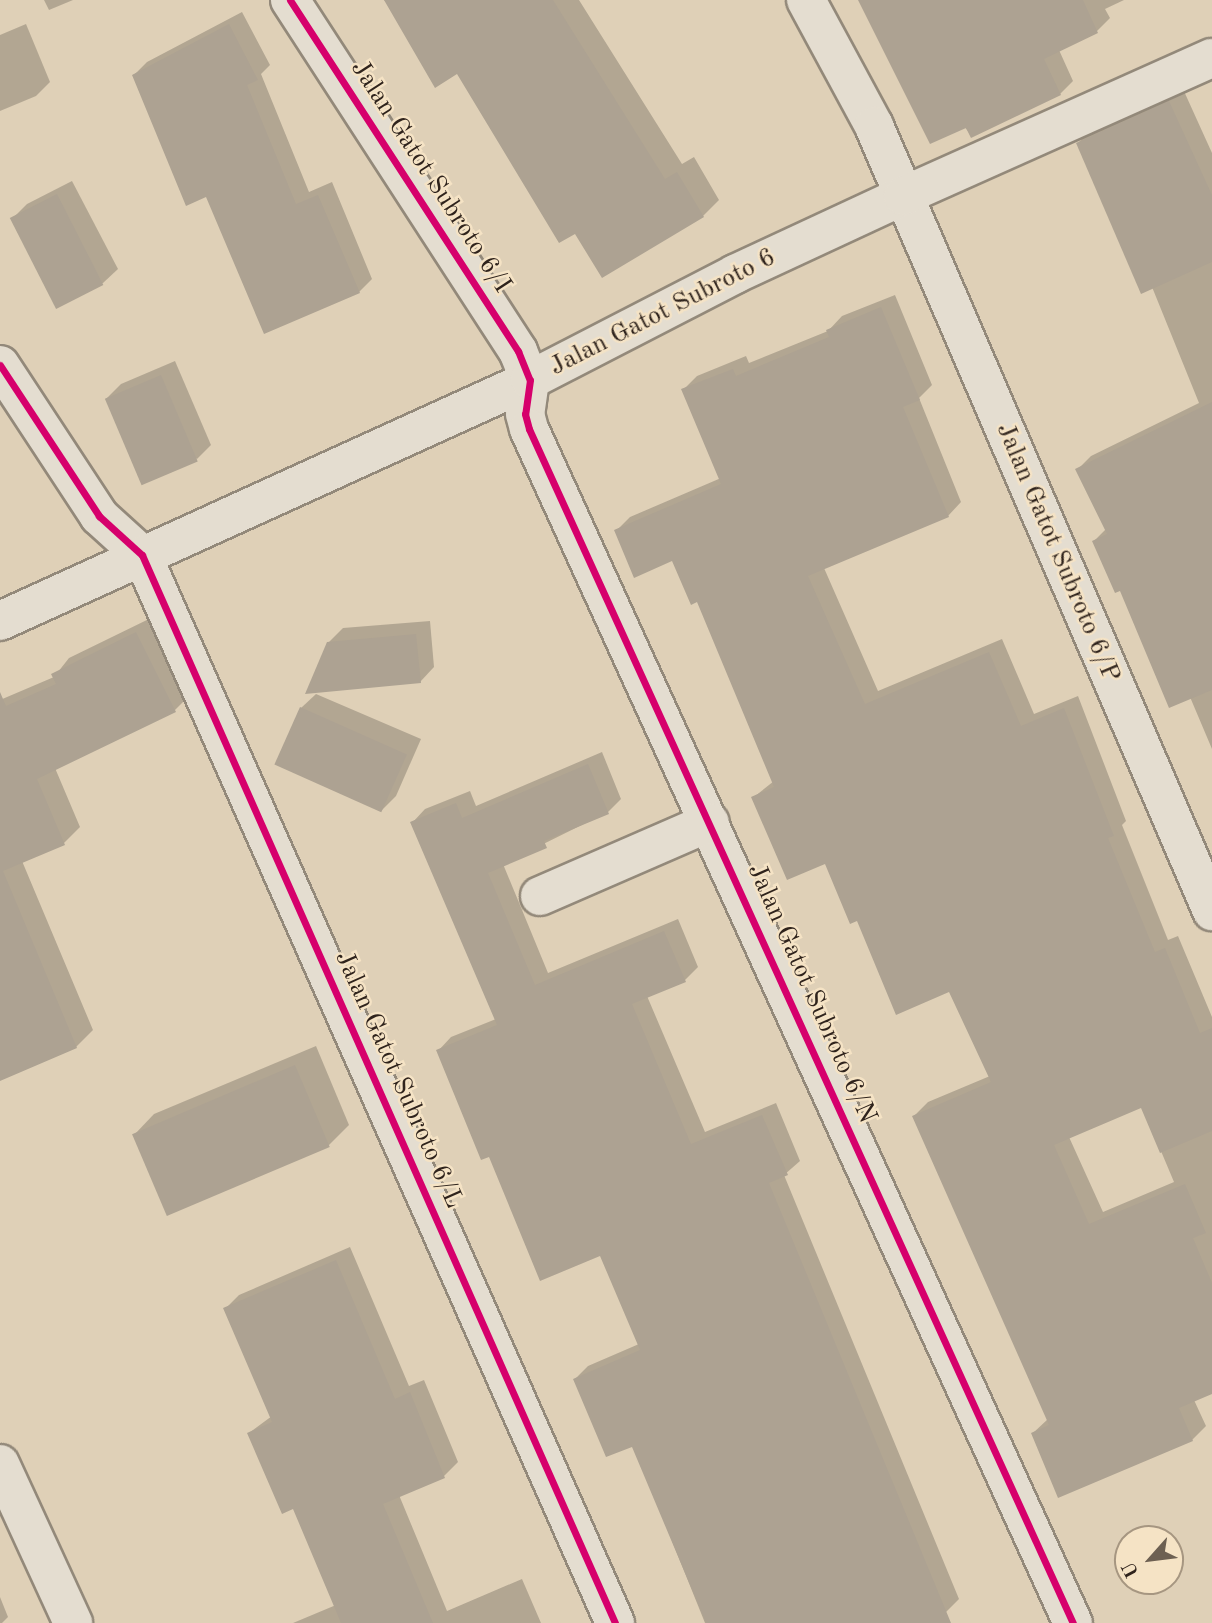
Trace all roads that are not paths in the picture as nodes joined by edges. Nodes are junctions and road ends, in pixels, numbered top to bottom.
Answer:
1 (290, 0) edge
2 (806, 0) edge
3 (1212, 58) edge
4 (902, 196) junction
5 (1, 368) edge
6 (530, 380) junction
7 (142, 555) junction
8 (0, 621) edge
9 (710, 822) junction
10 (540, 896) dead end
11 (1212, 911) edge
12 (0, 1464) edge
13 (73, 1623) edge
14 (615, 1623) edge
15 (1073, 1623) edge

1 - 6 street, Jalan Gatot Subroto 6/I
2 - 4 street, Jalan Gatot Subroto 6/P
3 - 4 street, Jalan Gatot Subroto 6
4 - 6 street, Jalan Gatot Subroto 6
4 - 11 street, Jalan Gatot Subroto 6/P
5 - 7 street
6 - 7 street, Jalan Gatot Subroto 6
6 - 9 street, Jalan Gatot Subroto 6/N
7 - 8 street, Jalan Gatot Subroto 6
7 - 14 street, Jalan Gatot Subroto 6/L
9 - 10 street
9 - 15 street, Jalan Gatot Subroto 6/N
12 - 13 street

